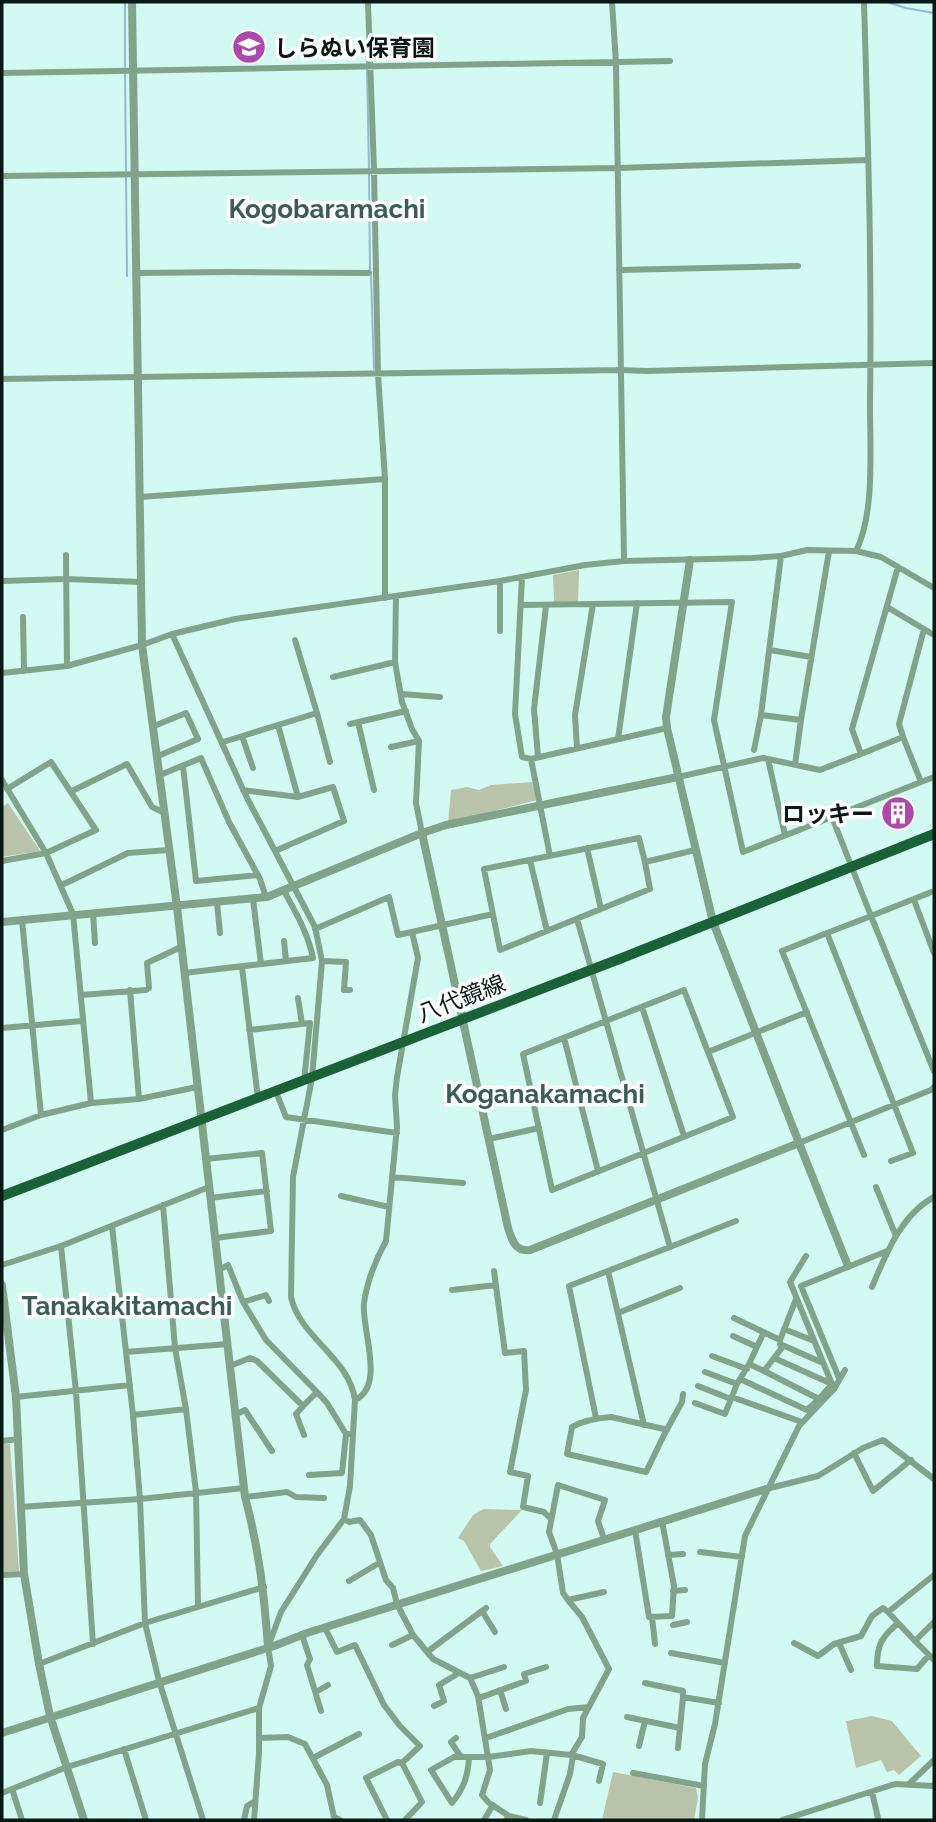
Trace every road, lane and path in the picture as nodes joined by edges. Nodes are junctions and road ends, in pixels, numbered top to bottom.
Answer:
1 (132, 2) edge
2 (368, 2) edge
3 (612, 2) edge
4 (864, 2) edge
5 (670, 61) dead end
6 (616, 63) junction
7 (368, 68) junction
8 (128, 71) junction
9 (2, 73) edge
10 (868, 160) junction
11 (618, 168) junction
12 (371, 170) junction
13 (133, 173) junction
14 (2, 176) edge
15 (798, 266) dead end
16 (619, 270) junction
17 (369, 273) dead end
18 (138, 274) junction
19 (871, 363) junction
20 (934, 363) edge
21 (621, 370) junction
22 (378, 374) junction
23 (140, 376) junction
24 (2, 379) edge
25 (385, 479) junction
26 (140, 497) junction
27 (829, 551) junction
28 (856, 551) junction
29 (66, 555) dead end
30 (781, 556) junction
31 (690, 560) junction
32 (624, 561) junction
33 (898, 567) junction
34 (522, 577) junction
35 (66, 579) junction
36 (2, 581) edge
37 (500, 581) junction
38 (141, 582) junction
39 (934, 589) edge
40 (396, 597) junction
41 (386, 598) junction
42 (684, 602) junction
43 (638, 603) junction
44 (593, 604) junction
45 (521, 605) junction
46 (546, 606) junction
47 (887, 607) junction
48 (23, 617) dead end
49 (924, 629) junction
50 (500, 631) dead end
51 (172, 634) junction
52 (934, 635) edge
53 (295, 640) dead end
54 (142, 645) junction
55 (770, 650) junction
56 (811, 657) junction
57 (395, 662) junction
58 (67, 666) junction
59 (24, 671) junction
60 (2, 673) edge
61 (333, 677) dead end
62 (401, 694) junction
63 (440, 697) dead end
64 (406, 710) junction
65 (317, 713) junction
66 (761, 715) junction
67 (801, 720) junction
68 (278, 725) junction
69 (154, 726) junction
70 (667, 728) junction
71 (242, 736) junction
72 (903, 737) junction
73 (618, 739) junction
74 (419, 741) junction
75 (223, 742) junction
76 (391, 747) dead end
77 (577, 748) junction
78 (754, 750) dead end
79 (861, 754) junction
80 (158, 756) junction
81 (534, 758) junction
82 (768, 759) junction
83 (330, 762) dead end
84 (795, 765) junction
85 (183, 766) junction
86 (724, 766) junction
87 (253, 768) dead end
88 (160, 775) junction
89 (678, 777) junction
90 (934, 777) edge
91 (2, 780) edge
92 (921, 782) junction
93 (7, 789) junction
94 (243, 790) junction
95 (374, 790) dead end
96 (72, 791) junction
97 (298, 797) junction
98 (540, 806) junction
99 (165, 813) junction
100 (832, 817) junction
101 (422, 833) junction
102 (934, 834) edge
103 (785, 835) junction
104 (587, 848) junction
105 (169, 850) junction
106 (695, 850) junction
107 (275, 851) junction
108 (47, 853) junction
109 (550, 856) junction
110 (530, 860) junction
111 (2, 861) edge
112 (645, 862) junction
113 (852, 866) junction
114 (258, 875) junction
115 (62, 885) junction
116 (294, 886) junction
117 (284, 891) junction
118 (934, 891) edge
119 (266, 897) junction
120 (253, 899) junction
121 (914, 900) junction
122 (217, 902) junction
123 (177, 907) junction
124 (601, 909) junction
125 (93, 913) junction
126 (73, 914) junction
127 (493, 914) junction
128 (871, 916) junction
129 (577, 919) junction
130 (22, 920) junction
131 (2, 922) edge
132 (713, 922) junction
133 (443, 925) junction
134 (315, 929) junction
135 (547, 931) junction
136 (412, 932) junction
137 (220, 933) dead end
138 (827, 933) junction
139 (284, 941) dead end
140 (95, 943) dead end
141 (181, 947) junction
142 (934, 953) edge
143 (286, 961) junction
144 (322, 961) junction
145 (261, 964) junction
146 (242, 967) junction
147 (590, 971) junction
148 (184, 972) junction
149 (130, 990) junction
150 (350, 990) dead end
151 (80, 995) junction
152 (298, 998) dead end
153 (642, 1007) junction
154 (807, 1012) junction
155 (464, 1019) junction
156 (82, 1021) junction
157 (605, 1022) junction
158 (302, 1024) junction
159 (32, 1026) junction
160 (2, 1028) edge
161 (250, 1030) junction
162 (755, 1034) junction
163 (564, 1038) junction
164 (404, 1043) junction
165 (708, 1052) junction
166 (934, 1071) edge
167 (308, 1079) junction
168 (197, 1087) junction
169 (934, 1087) edge
170 (276, 1092) junction
171 (139, 1099) junction
172 (258, 1099) junction
173 (91, 1103) junction
174 (896, 1104) junction
175 (41, 1115) junction
176 (201, 1121) junction
177 (304, 1121) junction
178 (850, 1122) junction
179 (539, 1128) junction
180 (2, 1130) edge
181 (397, 1133) junction
182 (684, 1136) junction
183 (489, 1139) junction
184 (799, 1143) junction
185 (643, 1153) junction
186 (864, 1154) dead end
187 (206, 1159) junction
188 (891, 1161) dead end
189 (598, 1171) junction
190 (392, 1177) junction
191 (463, 1183) dead end
192 (209, 1187) junction
193 (876, 1187) dead end
194 (267, 1191) junction
195 (2, 1196) edge
196 (341, 1196) dead end
197 (934, 1197) edge
198 (210, 1198) junction
199 (656, 1199) junction
200 (163, 1205) junction
201 (389, 1207) junction
202 (736, 1221) dead end
203 (112, 1226) junction
204 (896, 1236) junction
205 (215, 1238) junction
206 (61, 1246) junction
207 (670, 1247) junction
208 (887, 1251) junction
209 (806, 1256) dead end
210 (2, 1265) edge
211 (848, 1266) junction
212 (219, 1270) junction
213 (494, 1271) dead end
214 (608, 1271) junction
215 (2, 1285) edge
216 (496, 1285) junction
217 (872, 1287) dead end
218 (680, 1288) dead end
219 (452, 1290) dead end
220 (266, 1295) dead end
221 (796, 1299) junction
222 (243, 1302) junction
223 (618, 1313) junction
224 (734, 1318) dead end
225 (784, 1328) junction
226 (764, 1332) junction
227 (733, 1336) dead end
228 (814, 1341) junction
229 (780, 1342) junction
230 (228, 1344) junction
231 (757, 1347) junction
232 (175, 1348) junction
233 (126, 1352) junction
234 (712, 1356) dead end
235 (774, 1358) junction
236 (823, 1363) junction
237 (230, 1366) junction
238 (748, 1366) junction
239 (845, 1370) dead end
240 (764, 1371) junction
241 (705, 1372) dead end
242 (839, 1378) junction
243 (739, 1382) junction
244 (130, 1385) junction
245 (698, 1386) dead end
246 (833, 1386) junction
247 (76, 1392) junction
248 (317, 1392) junction
249 (683, 1394) dead end
250 (16, 1397) junction
251 (731, 1398) junction
252 (819, 1399) junction
253 (355, 1400) junction
254 (695, 1403) dead end
255 (303, 1406) junction
256 (186, 1409) junction
257 (807, 1410) junction
258 (133, 1415) junction
259 (235, 1415) junction
260 (596, 1418) junction
261 (800, 1422) junction
262 (644, 1425) junction
263 (665, 1433) junction
264 (349, 1434) junction
265 (304, 1436) dead end
266 (19, 1439) junction
267 (2, 1441) edge
268 (272, 1447) dead end
269 (854, 1453) junction
270 (911, 1460) junction
271 (309, 1475) dead end
272 (933, 1476) edge
273 (766, 1489) junction
274 (196, 1492) junction
275 (244, 1492) junction
276 (324, 1498) dead end
277 (140, 1499) junction
278 (82, 1502) junction
279 (20, 1507) junction
280 (344, 1519) junction
281 (551, 1520) junction
282 (662, 1521) junction
283 (635, 1530) junction
284 (604, 1539) junction
285 (700, 1552) dead end
286 (557, 1554) junction
287 (683, 1554) dead end
288 (668, 1555) junction
289 (742, 1557) junction
290 (379, 1563) junction
291 (24, 1574) junction
292 (2, 1575) edge
293 (934, 1575) edge
294 (349, 1581) dead end
295 (264, 1587) junction
296 (685, 1590) dead end
297 (673, 1591) junction
298 (604, 1592) dead end
299 (568, 1600) junction
300 (397, 1604) junction
301 (198, 1607) junction
302 (888, 1612) junction
303 (672, 1616) junction
304 (652, 1617) junction
305 (687, 1622) dead end
306 (934, 1622) edge
307 (145, 1623) junction
308 (898, 1623) junction
309 (325, 1628) junction
310 (495, 1632) dead end
311 (302, 1634) junction
312 (413, 1635) junction
313 (915, 1641) junction
314 (794, 1643) dead end
315 (839, 1643) junction
316 (93, 1644) junction
317 (654, 1644) dead end
318 (393, 1645) dead end
319 (268, 1647) junction
320 (427, 1652) junction
321 (671, 1653) dead end
322 (932, 1658) edge
323 (725, 1663) junction
324 (39, 1664) junction
325 (504, 1667) dead end
326 (547, 1667) dead end
327 (851, 1670) dead end
328 (459, 1673) junction
329 (470, 1678) junction
330 (159, 1681) junction
331 (645, 1683) dead end
332 (328, 1685) dead end
333 (500, 1690) junction
334 (316, 1692) junction
335 (683, 1697) junction
336 (479, 1698) junction
337 (719, 1703) junction
338 (434, 1706) dead end
339 (259, 1707) junction
340 (589, 1707) junction
341 (506, 1709) dead end
342 (321, 1711) dead end
343 (50, 1716) junction
344 (627, 1717) dead end
345 (542, 1718) junction
346 (645, 1721) junction
347 (680, 1728) junction
348 (542, 1730) dead end
349 (2, 1733) edge
350 (177, 1733) junction
351 (359, 1734) dead end
352 (259, 1738) junction
353 (456, 1738) dead end
354 (486, 1738) junction
355 (639, 1746) dead end
356 (678, 1748) dead end
357 (124, 1749) junction
358 (547, 1752) junction
359 (572, 1755) junction
360 (465, 1757) junction
361 (489, 1757) junction
362 (313, 1758) junction
363 (934, 1760) edge
364 (402, 1763) junction
365 (67, 1767) junction
366 (633, 1773) dead end
367 (599, 1781) dead end
368 (909, 1784) junction
369 (704, 1786) junction
370 (934, 1786) edge
371 (12, 1789) junction
372 (872, 1791) junction
373 (2, 1793) edge
374 (532, 1797) dead end
375 (255, 1801) junction
376 (493, 1805) junction
377 (508, 1818) edge
378 (22, 1820) edge
379 (84, 1820) edge
380 (146, 1820) edge
381 (203, 1820) edge
382 (244, 1820) edge
383 (254, 1820) edge
384 (340, 1820) edge
385 (387, 1820) edge
386 (405, 1820) edge
387 (484, 1820) edge
388 (526, 1820) edge
389 (554, 1820) edge
390 (702, 1820) edge
391 (782, 1820) edge
392 (877, 1820) edge

1 - 8 street
2 - 7 street
3 - 6 street
4 - 10 street
5 - 6 street
6 - 7 street
6 - 11 street
7 - 8 street
7 - 12 street
8 - 9 street
8 - 13 street
10 - 11 street
10 - 19 street
11 - 12 street
11 - 16 street
12 - 13 street
12 - 22 street
13 - 14 street
13 - 18 street
15 - 16 street
16 - 21 street
17 - 18 street
18 - 23 street
19 - 20 street
19 - 21 street
19 - 28 street
21 - 22 street
21 - 32 street
22 - 23 street
22 - 25 street
23 - 24 street
23 - 26 street
25 - 26 street
25 - 41 street
26 - 38 street
27 - 28 street
27 - 30 street
27 - 56 street
28 - 33 street
29 - 35 street
30 - 31 street
30 - 55 street
31 - 32 street
31 - 42 street
32 - 34 street
33 - 39 street
33 - 47 street
34 - 37 street
34 - 45 street
35 - 36 street
35 - 38 street
35 - 58 street
37 - 40 street
37 - 50 street
38 - 54 street
40 - 41 street
40 - 57 street
41 - 51 street
42 - 43 street
42 - 70 street
42 - 86 street
43 - 44 street
43 - 73 street
44 - 46 street
44 - 77 street
45 - 46 street
45 - 81 street
46 - 81 street
47 - 49 street
47 - 79 street
48 - 59 street
49 - 52 street
49 - 72 street
51 - 54 street
51 - 75 street
53 - 65 street
54 - 58 street
54 - 69 street
55 - 56 street
55 - 66 street
56 - 67 street
57 - 61 street
57 - 62 street
58 - 59 street
59 - 60 street
62 - 63 street
62 - 64 street
64 - 74 street
64 - 95 street
65 - 68 street
65 - 83 street
66 - 67 street
66 - 78 street
67 - 84 street
68 - 71 street
68 - 97 street
69 - 80 street
69 - 80 street
70 - 73 street
70 - 89 street
71 - 75 street
71 - 87 street
72 - 79 street
72 - 92 street
73 - 77 street
74 - 76 street
74 - 101 street
75 - 94 street
77 - 81 street
79 - 84 street
80 - 88 street
81 - 98 street
82 - 84 street
82 - 86 street
82 - 103 street
85 - 88 street
85 - 114 street
85 - 114 street
86 - 89 street
86 - 103 street
88 - 99 street
89 - 98 street
89 - 106 street
90 - 92 street
91 - 93 street
92 - 100 street
93 - 96 street
93 - 108 street
94 - 97 street
94 - 107 street
96 - 99 street
96 - 108 street
97 - 107 street
98 - 101 street
98 - 109 street
99 - 105 street
100 - 103 street
100 - 113 street
101 - 116 street
101 - 133 street
102 - 113 main road, 八代鏡線
104 - 109 street
104 - 112 street
104 - 124 street
105 - 115 street
105 - 123 street
106 - 112 street
106 - 132 street
107 - 116 street
108 - 111 street
108 - 115 street
109 - 110 street
110 - 127 street
110 - 135 street
112 - 124 street
113 - 128 street
113 - 132 main road, 八代鏡線
114 - 119 street
115 - 126 street
116 - 117 street
116 - 134 street
117 - 119 street
117 - 143 street
118 - 121 street
119 - 120 street
120 - 122 street
120 - 145 street
121 - 128 street
121 - 142 street
122 - 123 street
122 - 137 street
123 - 125 street
123 - 141 street
124 - 129 street
125 - 126 street
125 - 140 street
126 - 130 street
126 - 151 street
127 - 133 street
127 - 135 street
128 - 138 street
128 - 166 street
129 - 135 street
129 - 147 street
130 - 131 street
130 - 159 street
132 - 147 main road, 八代鏡線
132 - 162 street
133 - 136 street
133 - 155 street
134 - 136 street
134 - 144 street
136 - 164 street
138 - 154 street
138 - 174 street
139 - 143 street
141 - 148 street
141 - 149 street
143 - 145 street
144 - 150 street
144 - 167 street
145 - 146 street
146 - 148 street
146 - 161 street
147 - 155 main road, 八代鏡線
147 - 157 street
148 - 168 street
149 - 151 street
149 - 171 street
151 - 156 street
152 - 158 street
153 - 157 street
153 - 165 street
153 - 182 street
154 - 162 street
154 - 178 street
155 - 164 main road, 八代鏡線
155 - 183 street
156 - 159 street
156 - 173 street
157 - 163 street
157 - 185 street
158 - 161 street
158 - 167 street
159 - 160 street
159 - 175 street
161 - 172 street
162 - 165 street
162 - 184 street
163 - 179 street
163 - 189 street
164 - 167 main road, 八代鏡線
164 - 181 street
165 - 182 street
167 - 170 main road, 八代鏡線
167 - 177 street
168 - 171 street
168 - 176 street
169 - 174 street
170 - 172 main road, 八代鏡線
170 - 177 street
171 - 173 street
172 - 176 main road, 八代鏡線
173 - 175 street
174 - 178 street
174 - 188 street
175 - 180 street
176 - 187 street
176 - 195 main road, 八代鏡線
177 - 181 street
177 - 253 street
178 - 184 street
178 - 186 street
179 - 183 street
179 - 189 street
181 - 190 street
182 - 185 street
183 - 199 street
184 - 199 street
184 - 211 street
185 - 189 street
185 - 199 street
187 - 192 street
187 - 194 street
190 - 191 street
190 - 201 street
192 - 198 street
192 - 200 street
193 - 204 street
194 - 198 street
194 - 205 street
196 - 201 street
197 - 204 street
198 - 205 street
199 - 207 street
200 - 203 street
200 - 232 street
201 - 253 street
202 - 207 street
203 - 206 street
203 - 233 street
204 - 208 street
205 - 212 street
206 - 210 street
206 - 247 street
207 - 214 street
208 - 211 street
208 - 217 street
209 - 221 street
211 - 242 street
212 - 222 street
212 - 230 street
213 - 216 street
214 - 223 street
214 - 260 street
215 - 250 street
216 - 219 street
216 - 281 street
218 - 223 street
220 - 222 street
221 - 225 street
221 - 228 street
222 - 248 street
223 - 262 street
224 - 226 street
225 - 228 street
225 - 229 street
226 - 229 street
226 - 231 street
227 - 231 street
228 - 236 street
229 - 235 street
229 - 236 street
230 - 232 street
230 - 237 street
231 - 238 street
232 - 233 street
232 - 256 street
233 - 244 street
234 - 238 street
235 - 240 street
235 - 246 street
236 - 246 street
237 - 255 street
237 - 259 street
238 - 240 street
238 - 243 street
239 - 242 street
240 - 252 street
241 - 243 street
242 - 246 street
243 - 251 street
243 - 257 street
244 - 247 street
244 - 258 street
245 - 251 street
246 - 252 street
246 - 261 street
247 - 250 street
247 - 278 street
248 - 255 street
248 - 264 street
249 - 263 street
250 - 266 street
251 - 254 street
251 - 261 street
252 - 257 street
253 - 264 street
255 - 265 street
256 - 258 street
256 - 274 street
257 - 261 street
258 - 277 street
259 - 268 street
259 - 275 street
260 - 262 street
260 - 263 street
261 - 273 street
262 - 263 street
264 - 271 street
264 - 280 street
266 - 267 street
266 - 279 street
269 - 270 street
269 - 270 street
269 - 273 street
270 - 272 street
273 - 282 street
273 - 289 street
274 - 275 street
274 - 277 street
274 - 301 street
275 - 276 street
275 - 295 street
277 - 278 street
277 - 307 street
278 - 279 street
278 - 316 street
279 - 291 street
280 - 290 street
280 - 319 street
281 - 284 street
281 - 286 street
282 - 283 street
282 - 288 street
283 - 284 street
283 - 304 street
284 - 286 street
285 - 289 street
286 - 299 street
286 - 300 street
287 - 288 street
288 - 297 street
289 - 323 street
290 - 294 street
290 - 300 street
291 - 292 street
291 - 324 street
293 - 302 street
295 - 301 street
295 - 319 street
296 - 297 street
297 - 303 street
298 - 299 street
299 - 340 street
300 - 309 street
300 - 312 street
301 - 307 street
302 - 308 street
302 - 315 street
303 - 304 street
303 - 305 street
304 - 317 street
306 - 313 street
307 - 316 street
307 - 330 street
308 - 313 street
308 - 322 street
309 - 311 street
309 - 364 street
310 - 320 street
311 - 319 street
311 - 334 street
312 - 318 street
312 - 320 street
313 - 322 street
314 - 315 street
315 - 327 street
316 - 324 street
319 - 330 street
319 - 339 street
320 - 328 street
321 - 323 street
323 - 337 street
324 - 343 street
325 - 329 street
326 - 333 street
328 - 329 street
328 - 338 street
329 - 336 street
330 - 343 street
330 - 350 street
331 - 335 street
332 - 334 street
333 - 336 street
333 - 341 street
334 - 342 street
335 - 337 street
335 - 347 street
336 - 354 street
337 - 369 street
339 - 350 street
339 - 352 street
340 - 345 street
340 - 359 street
343 - 349 street
343 - 365 street
344 - 346 street
345 - 348 street
345 - 354 street
346 - 347 street
346 - 355 street
347 - 356 street
350 - 357 street
350 - 381 street
351 - 362 street
352 - 362 street
352 - 375 street
353 - 360 street
354 - 361 street
357 - 365 street
357 - 380 street
358 - 359 street
358 - 361 street
358 - 374 street
359 - 367 street
359 - 389 street
360 - 360 street
360 - 361 street
361 - 376 street
362 - 384 street
363 - 368 street
364 - 385 street
364 - 386 street
365 - 371 street
365 - 379 street
366 - 369 street
368 - 370 street
368 - 372 street
369 - 390 street
371 - 373 street
371 - 378 street
372 - 391 street
372 - 392 street
375 - 382 street
375 - 383 street
376 - 377 street
376 - 387 street
377 - 388 street

